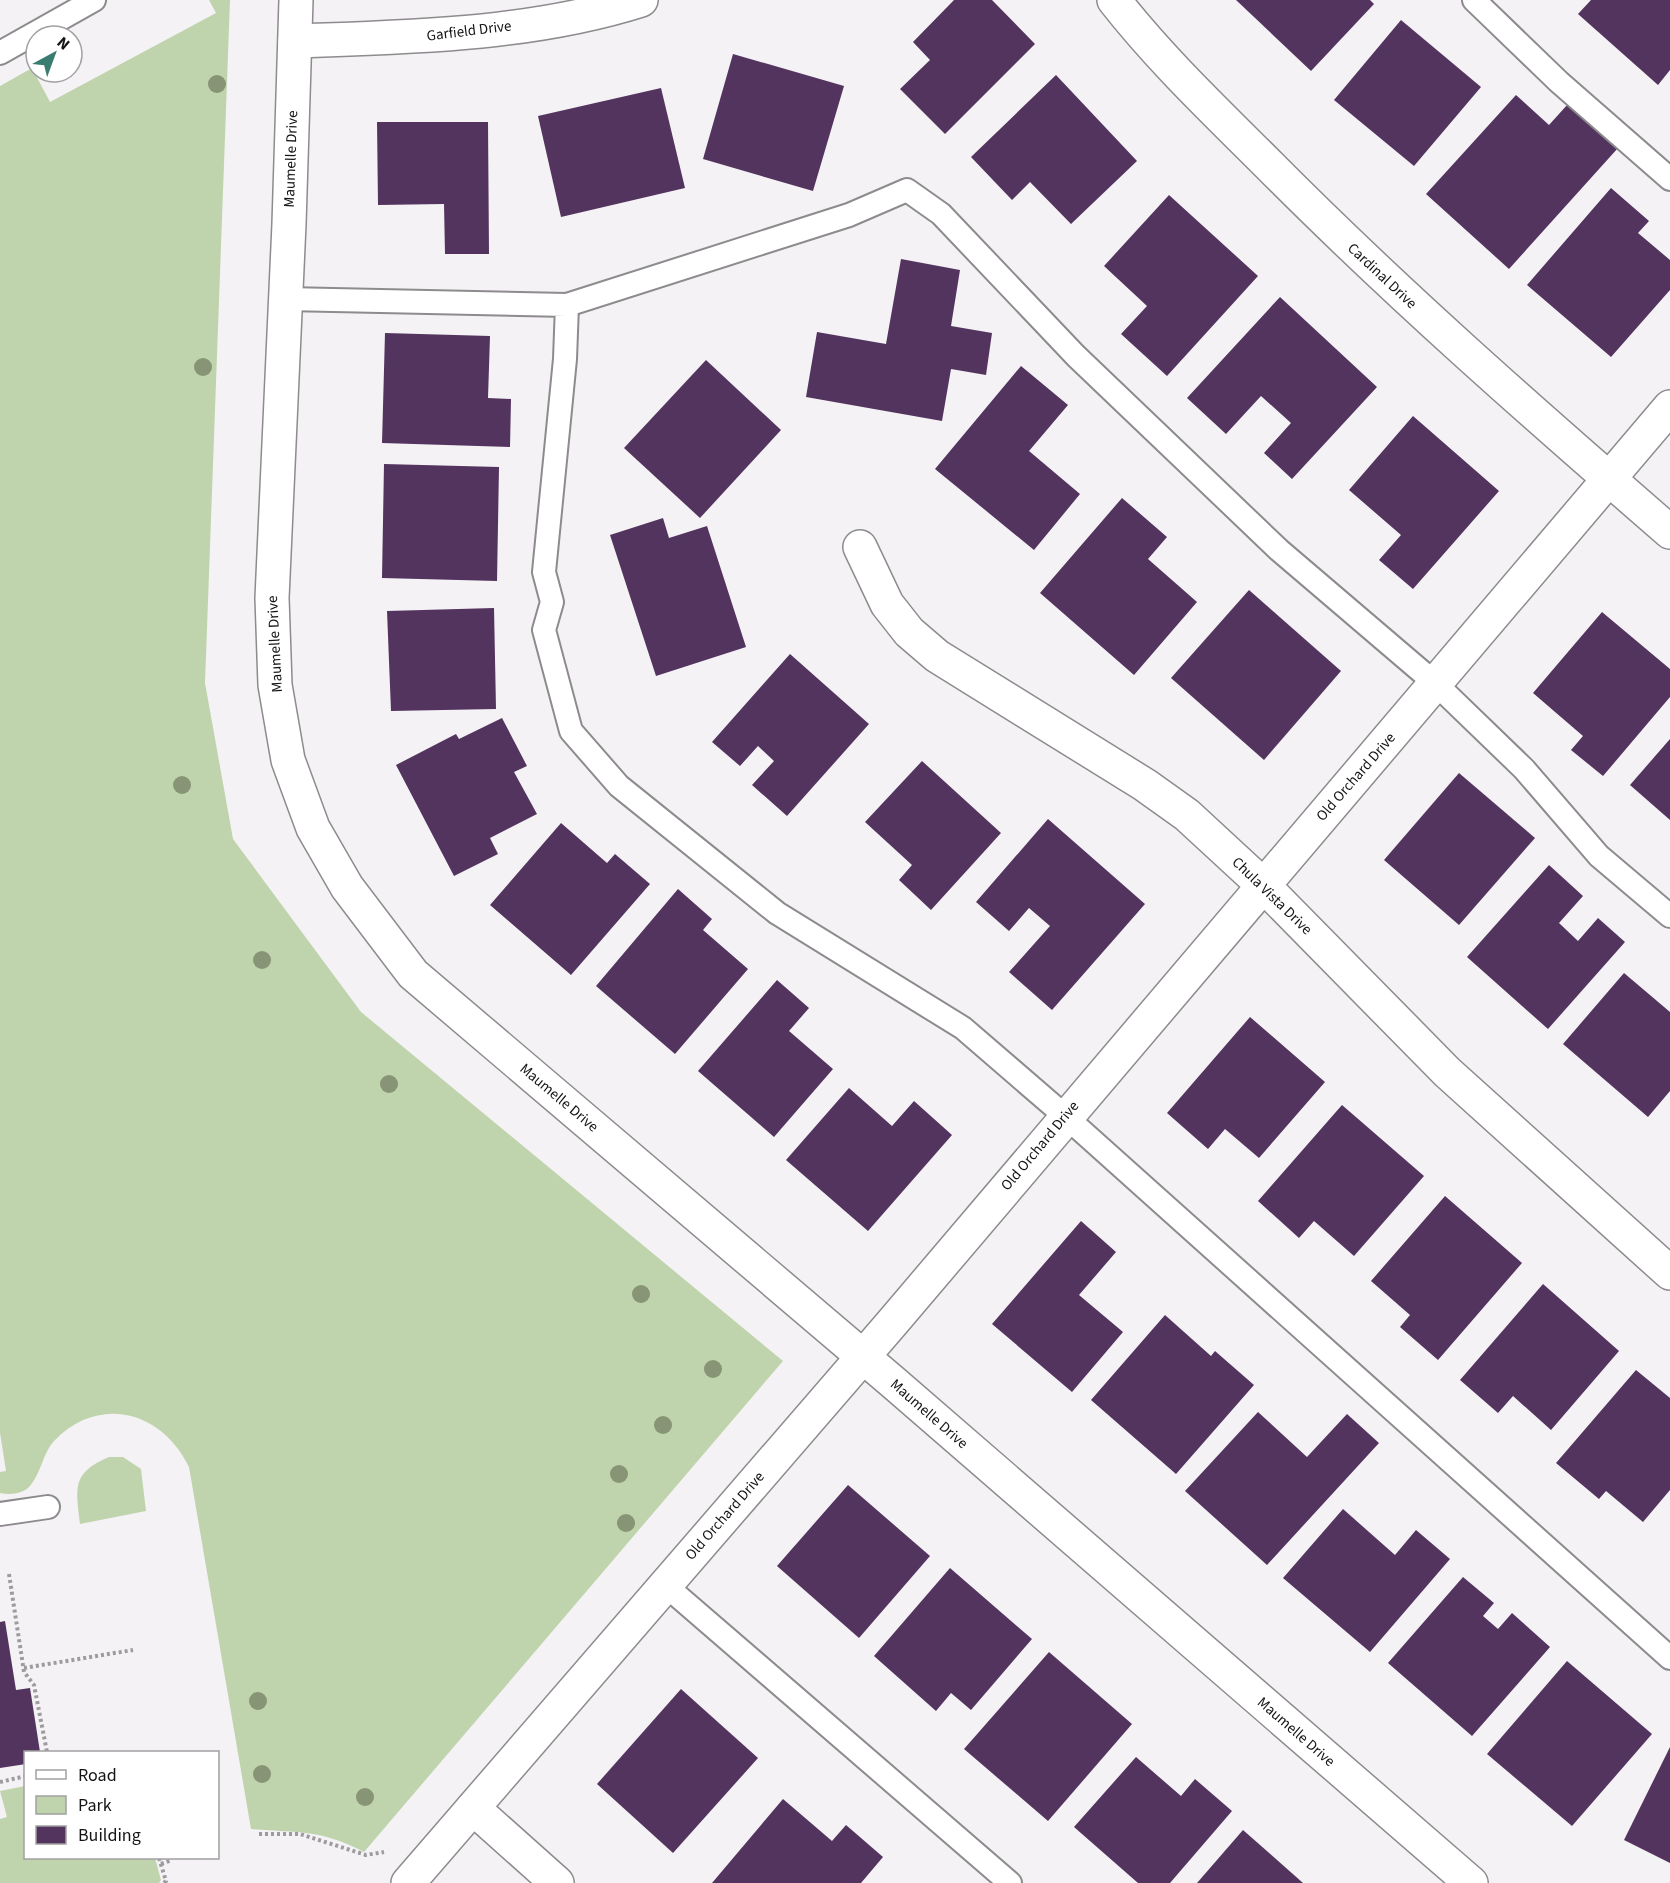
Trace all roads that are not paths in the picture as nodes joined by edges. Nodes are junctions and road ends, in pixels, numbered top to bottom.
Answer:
1 (94, 0) edge
2 (296, 0) edge
3 (641, 0) edge
4 (1114, 0) edge
5 (1474, 0) edge
6 (295, 41) junction
7 (0, 53) edge
8 (1670, 179) edge
9 (286, 298) junction
10 (567, 305) junction
11 (1670, 407) edge
12 (1608, 479) junction
13 (1670, 532) edge
14 (860, 547) dead end
15 (1436, 684) junction
16 (1264, 886) junction
17 (1670, 916) edge
18 (1065, 1116) junction
19 (1670, 1273) edge
20 (862, 1356) junction
21 (48, 1508) dead end
22 (0, 1514) edge
23 (664, 1585) junction
24 (1670, 1658) edge
25 (472, 1808) junction
26 (408, 1883) edge
27 (557, 1883) edge
28 (1010, 1883) edge
29 (1471, 1883) edge

1 - 7 lane
2 - 6 street, Maumelle Drive
3 - 6 street, Garfield Drive
4 - 12 street, Cardinal Drive
5 - 8 lane
6 - 9 street, Maumelle Drive
9 - 10 lane
9 - 20 street, Maumelle Drive
10 - 15 lane
10 - 18 lane
11 - 12 street, Old Orchard Drive
12 - 13 street, Cardinal Drive
12 - 15 street, Old Orchard Drive
14 - 16 street, Chula Vista Drive
15 - 16 street, Old Orchard Drive
15 - 17 lane
16 - 18 street, Old Orchard Drive
16 - 19 street, Chula Vista Drive
18 - 20 street, Old Orchard Drive
18 - 24 lane
20 - 23 street, Old Orchard Drive
20 - 29 street, Maumelle Drive
21 - 22 lane
23 - 25 street, Old Orchard Drive
23 - 28 lane
25 - 26 street, Old Orchard Drive
25 - 27 street

